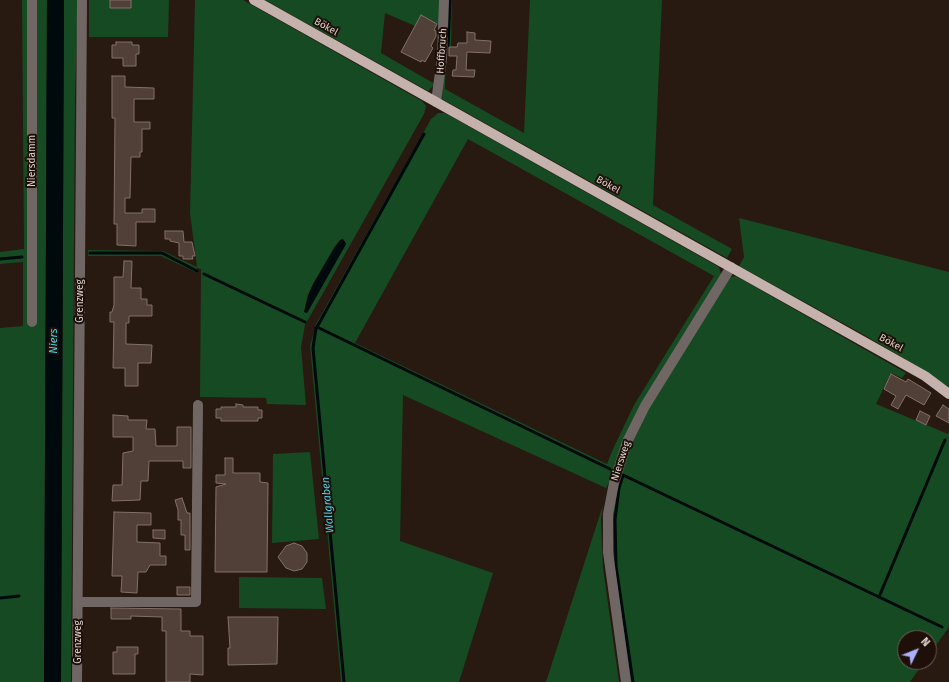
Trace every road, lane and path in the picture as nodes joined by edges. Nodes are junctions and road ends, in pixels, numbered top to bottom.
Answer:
1 (32, 0) edge
2 (82, 0) edge
3 (254, 0) edge
4 (444, 0) edge
5 (436, 102) junction
6 (731, 267) junction
7 (32, 322) dead end
8 (949, 394) edge
9 (198, 405) dead end
10 (78, 602) junction
11 (78, 682) edge
12 (626, 682) edge

1 - 7 street, Niersdamm
2 - 10 street, Grenzweg
3 - 5 main road, Bökel
4 - 5 street, Hoffbruch
5 - 6 main road, Bökel
6 - 8 main road, Bökel
6 - 12 street, Niersweg
9 - 10 street
10 - 11 street, Grenzweg

